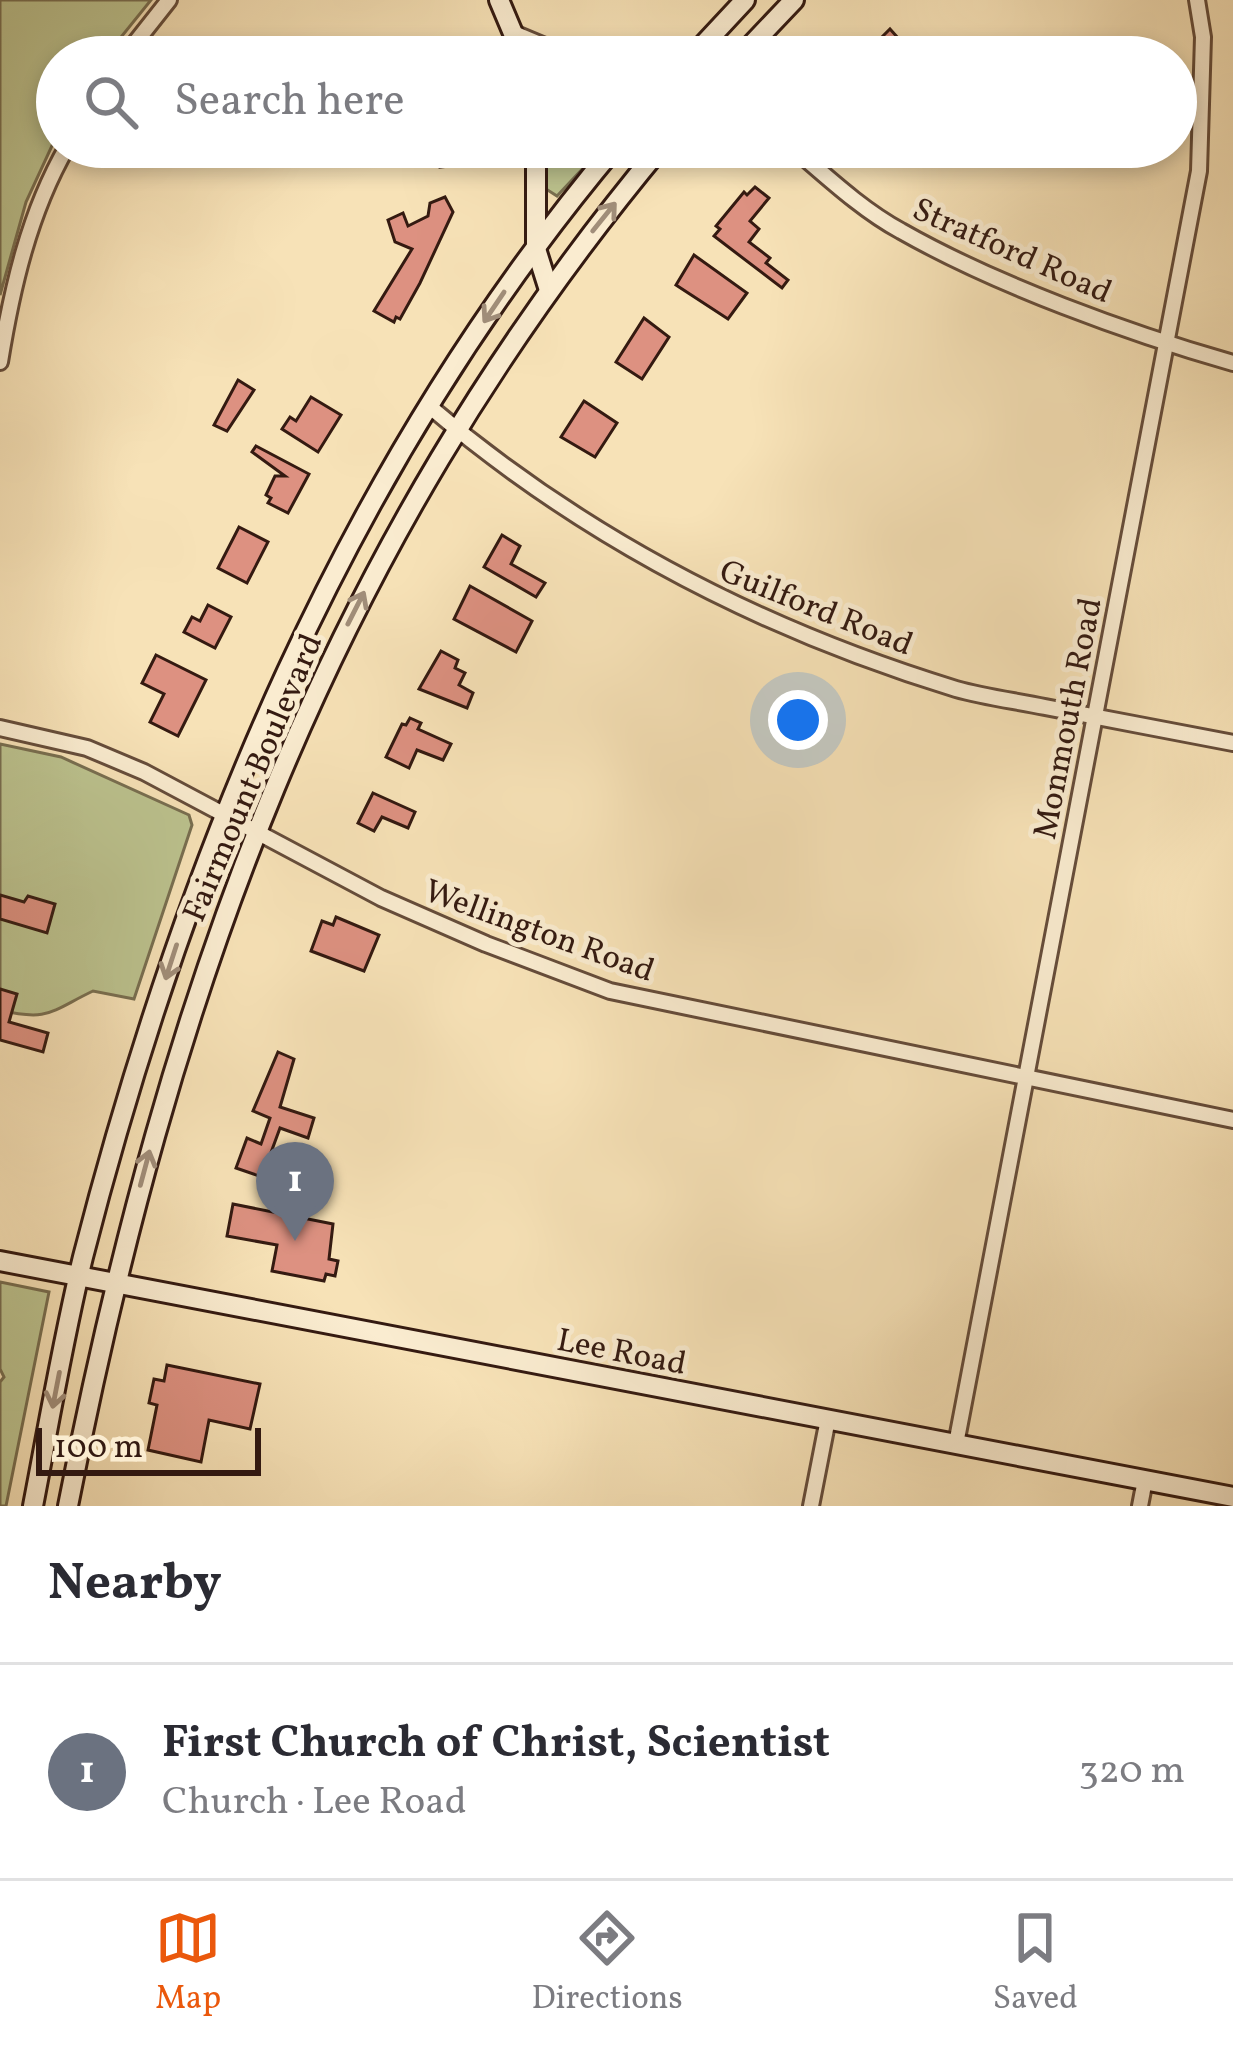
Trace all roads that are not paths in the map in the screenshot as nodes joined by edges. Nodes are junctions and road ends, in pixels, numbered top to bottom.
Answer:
1 (169, 0) edge
2 (499, 0) edge
3 (745, 0) edge
4 (794, 0) edge
5 (1197, 0) edge
6 (516, 34) joint
7 (141, 36) edge
8 (521, 36) edge
9 (712, 36) edge
10 (760, 36) edge
11 (59, 168) edge
12 (536, 168) edge
13 (599, 168) edge
14 (645, 168) edge
15 (819, 168) edge
16 (536, 249) junction
17 (549, 290) junction
18 (1166, 344) junction
19 (0, 362) edge
20 (1233, 363) edge
21 (429, 406) junction
22 (456, 430) junction
23 (1093, 716) junction
24 (0, 728) edge
25 (1233, 743) edge
26 (224, 812) junction
27 (256, 829) junction
28 (1026, 1080) junction
29 (1233, 1120) edge
30 (0, 1261) edge
31 (79, 1275) junction
32 (115, 1282) junction
33 (828, 1419) junction
34 (956, 1444) junction
35 (1145, 1480) junction
36 (1233, 1497) edge
37 (33, 1506) edge
38 (68, 1506) edge
39 (811, 1506) edge
40 (1140, 1506) edge

1 - 7 street
2 - 6 main road
3 - 9 main road
4 - 10 main road
5 - 18 street, Monmouth Road
6 - 8 street
11 - 19 street
12 - 16 main road
13 - 16 main road, Fairmount Boulevard
17 -> 14 main road, Fairmount Boulevard
15 - 18 street, Stratford Road
16 - 17 main road
16 -> 21 main road, Fairmount Boulevard
17 - 22 main road, Fairmount Boulevard
18 - 20 street, Stratford Road
18 - 23 street, Monmouth Road
21 - 22 street, Guilford Road
21 - 26 main road, Fairmount Boulevard
22 - 23 street, Guilford Road
27 -> 22 main road, Fairmount Boulevard
23 - 25 street, Guilford Road
23 - 28 street, Monmouth Road
24 - 26 street, Wellington Road
26 - 27 street, Wellington Road
26 -> 31 main road, Fairmount Boulevard
27 - 28 street, Wellington Road
32 -> 27 main road, Fairmount Boulevard
28 - 29 street, Wellington Road
28 - 34 street, Monmouth Road
30 - 31 main road, Lee Road
31 - 32 main road, Lee Road
31 -> 37 main road, Fairmount Boulevard
32 - 33 main road, Lee Road
32 - 38 main road, Fairmount Boulevard
33 - 34 main road, Lee Road
33 - 39 street
34 - 35 main road, Lee Road
35 - 36 main road, Lee Road
35 - 40 street

